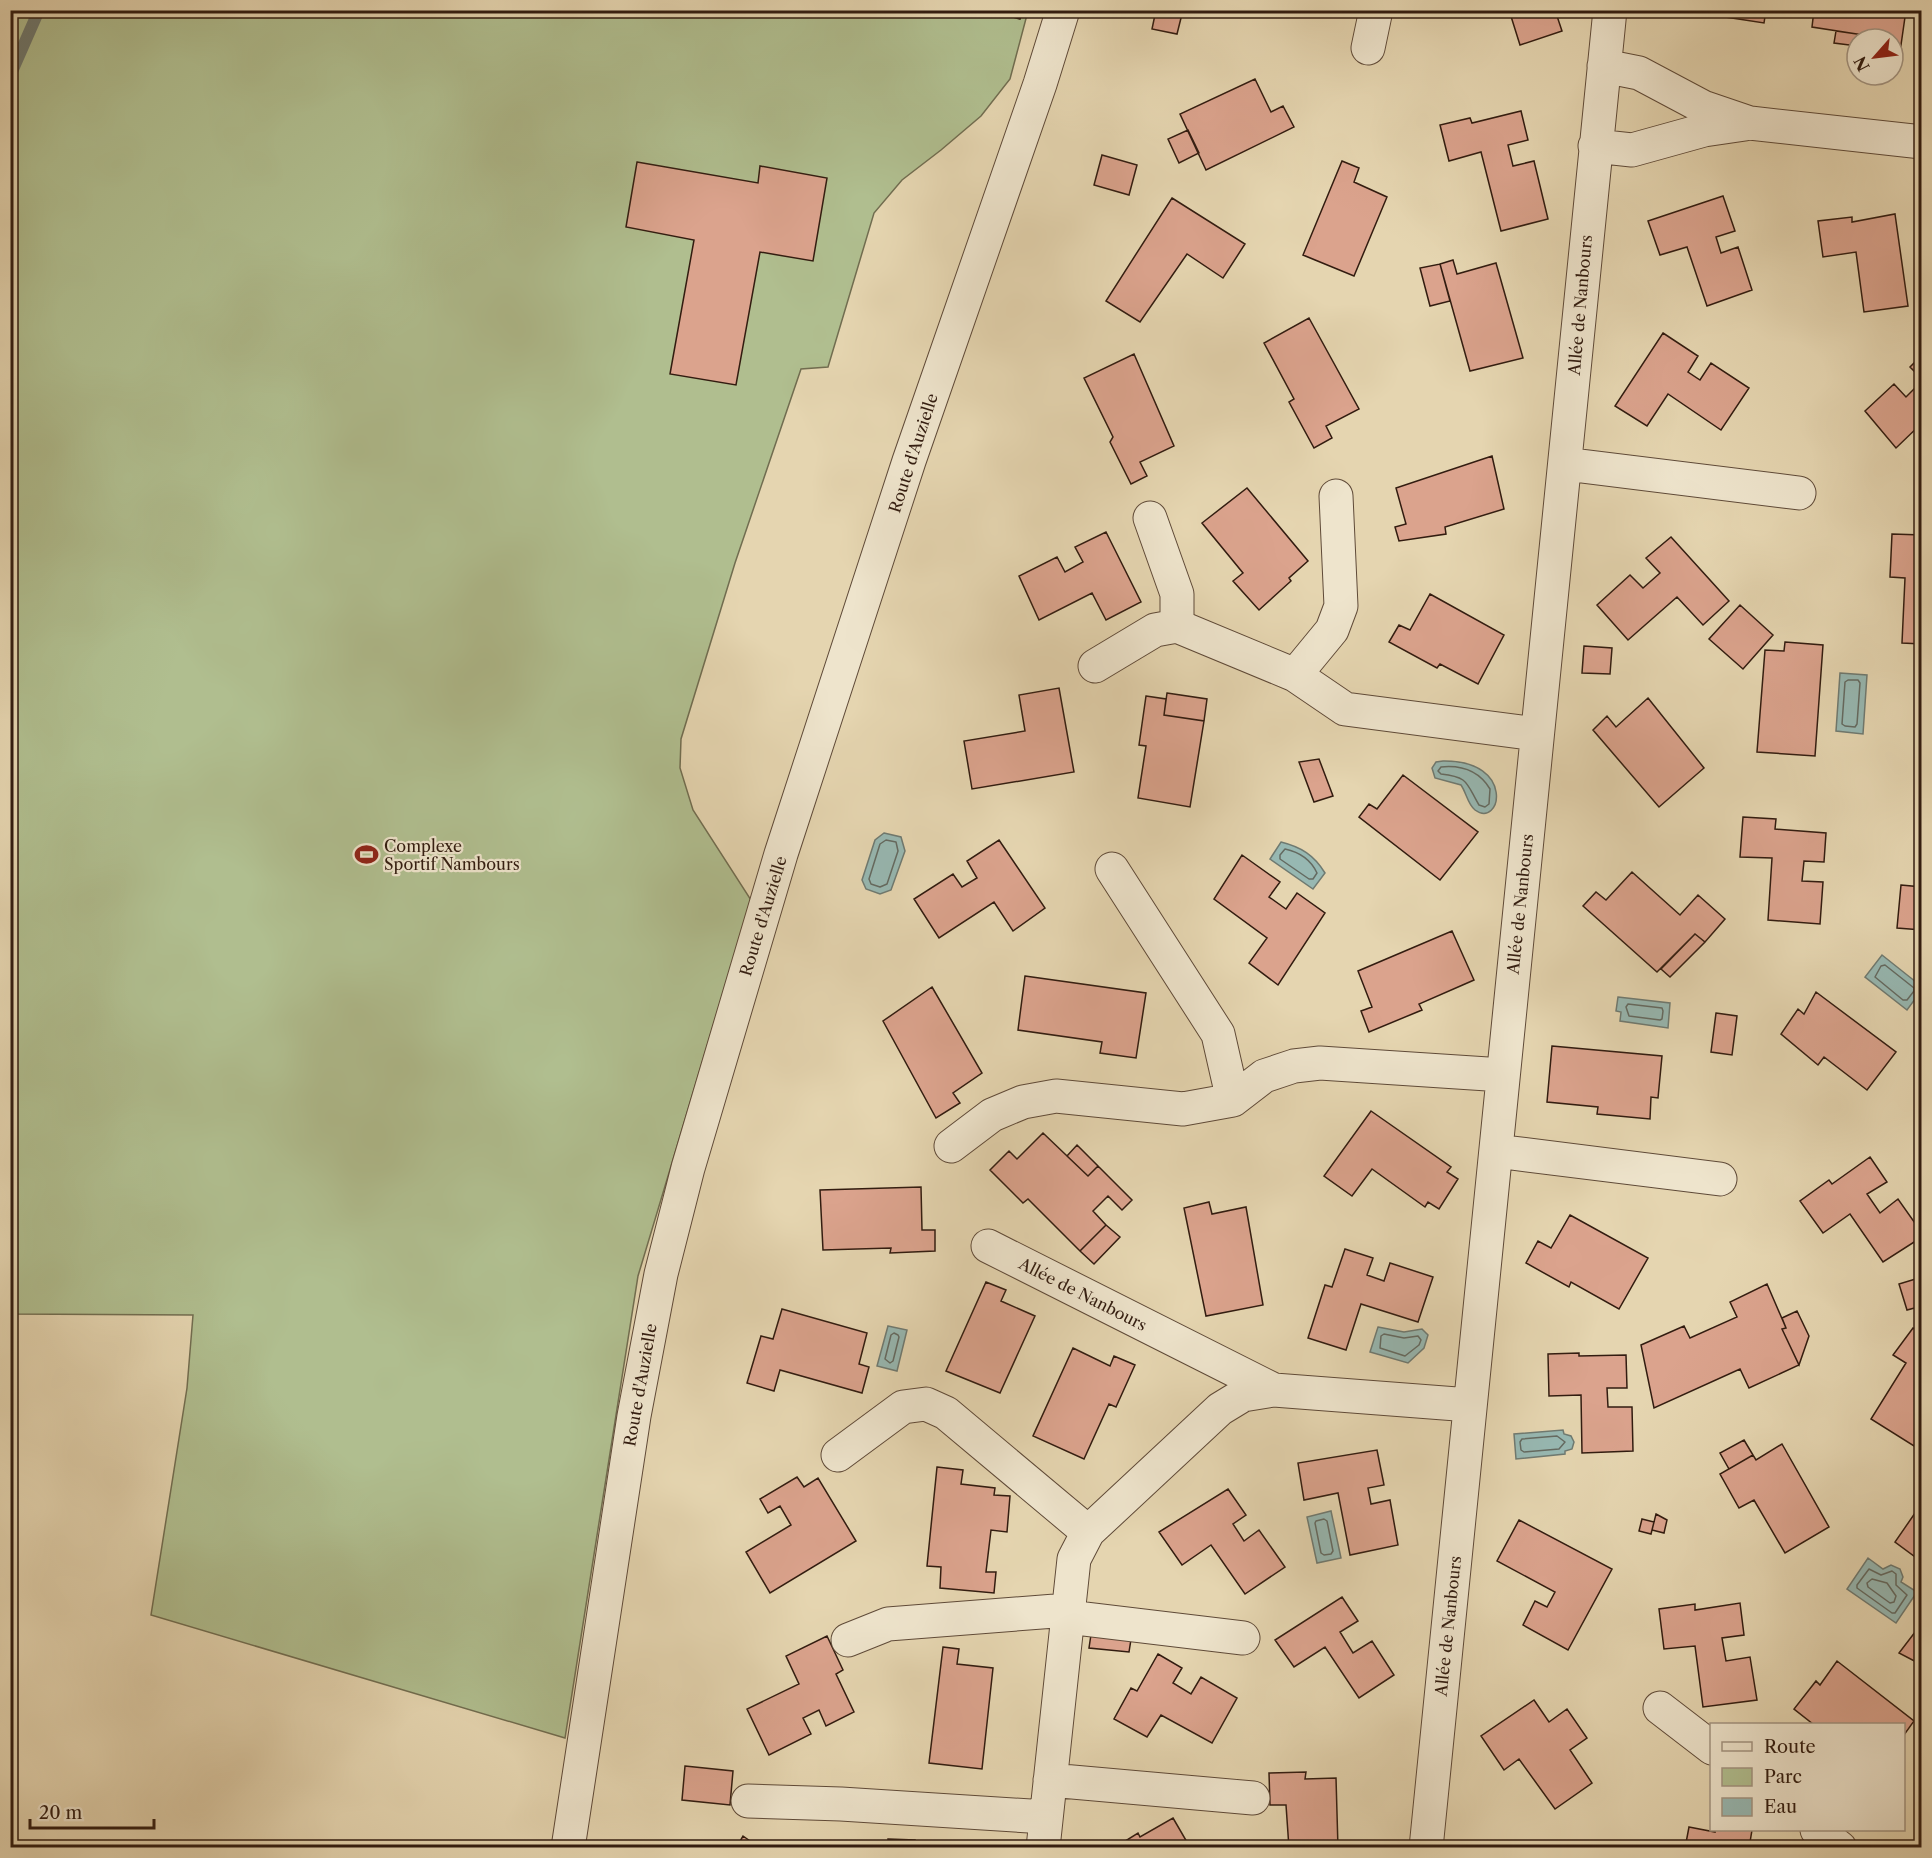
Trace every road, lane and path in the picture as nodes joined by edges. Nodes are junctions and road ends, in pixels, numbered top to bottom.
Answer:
1 (1063, 10) edge
2 (1376, 10) edge
3 (1610, 10) edge
4 (1368, 48) dead end
5 (1604, 66) junction
6 (1750, 123) junction
7 (1922, 142) edge
8 (1595, 147) junction
9 (1565, 465) junction
10 (1799, 493) dead end
11 (1336, 496) dead end
12 (1150, 518) dead end
13 (1177, 626) junction
14 (1095, 666) dead end
15 (1295, 675) junction
16 (1537, 734) junction
17 (1112, 869) dead end
18 (1503, 1075) junction
19 (1233, 1100) junction
20 (951, 1146) dead end
21 (1496, 1151) junction
22 (1720, 1179) dead end
23 (988, 1246) dead end
24 (1274, 1389) junction
25 (1470, 1405) junction
26 (838, 1455) dead end
27 (1088, 1532) junction
28 (1068, 1613) junction
29 (1243, 1638) dead end
30 (848, 1640) dead end
31 (1660, 1708) dead end
32 (1710, 1746) edge
33 (1050, 1780) junction
34 (1253, 1798) dead end
35 (748, 1801) dead end
36 (1818, 1831) edge
37 (1044, 1832) edge
38 (567, 1848) edge
39 (1426, 1848) edge
40 (1840, 1848) edge

1 - 38 street, Route d'Auzielle
2 - 4 street
3 - 5 street, Allée de Nanbours
5 - 6 street
5 - 8 street, Allée de Nanbours
6 - 7 street
6 - 8 street
8 - 9 street, Allée de Nanbours
9 - 10 street
9 - 16 street, Allée de Nanbours
11 - 15 street
12 - 13 street
13 - 14 street
13 - 15 street
15 - 16 street
16 - 18 street, Allée de Nanbours
17 - 19 street
18 - 19 street
18 - 21 street, Allée de Nanbours
19 - 20 street
21 - 22 street
21 - 25 street, Allée de Nanbours
23 - 24 street, Allée de Nanbours
24 - 25 street, Allée de Nanbours
24 - 27 street, Allée de Nanbours
25 - 39 street, Allée de Nanbours
26 - 27 street
27 - 28 street, Allée de Nanbours
28 - 29 street
28 - 30 street
28 - 33 street, Allée de Nanbours
31 - 32 street
33 - 34 street
33 - 37 street, Allée de Nanbours
35 - 37 street
36 - 40 street

